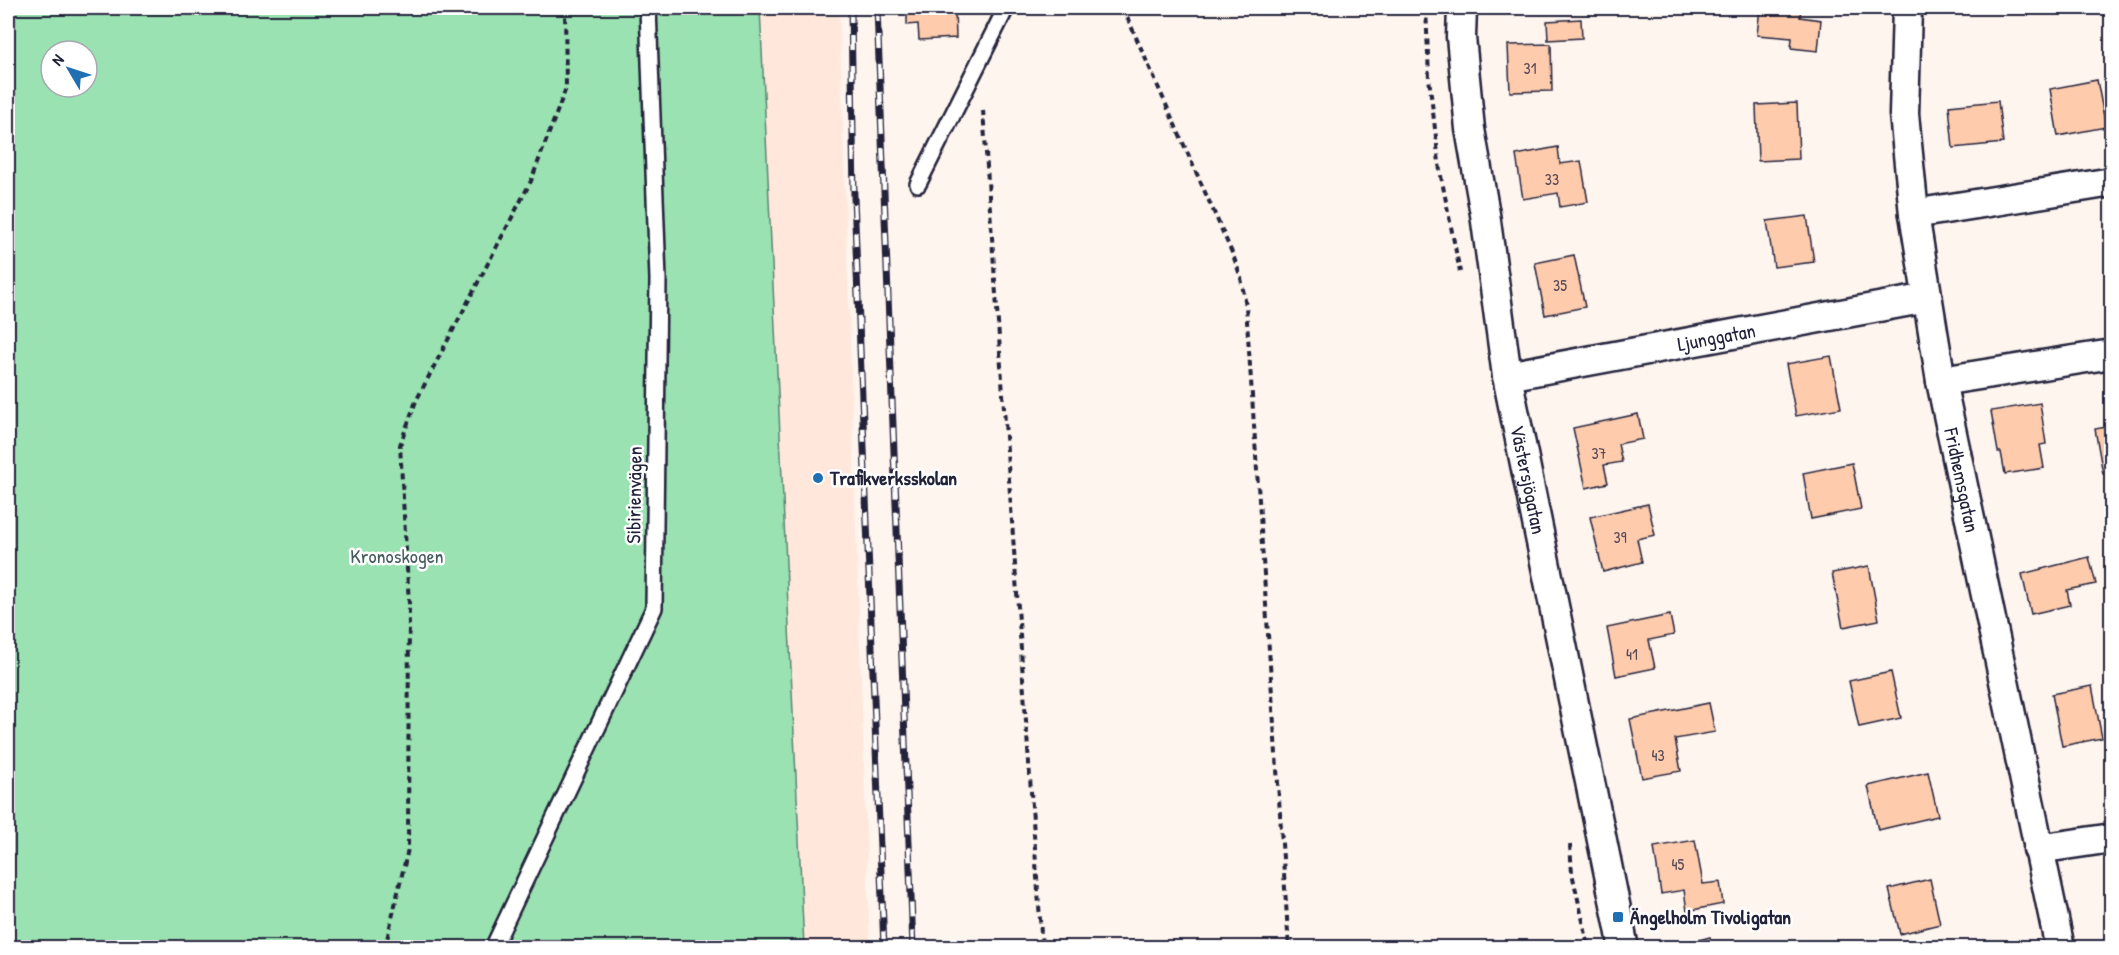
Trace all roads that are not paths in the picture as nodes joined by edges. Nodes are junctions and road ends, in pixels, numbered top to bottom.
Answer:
1 (648, 8) edge
2 (1006, 8) edge
3 (1462, 8) edge
4 (1907, 8) edge
5 (2112, 182) edge
6 (918, 184) dead end
7 (1914, 214) junction
8 (1927, 298) junction
9 (2112, 354) edge
10 (1507, 376) junction
11 (1941, 381) junction
12 (2112, 838) edge
13 (2038, 849) junction
14 (494, 948) edge
15 (1624, 948) edge
16 (2060, 948) edge

1 - 14 lane, Sibirienvägen
2 - 6 lane
3 - 10 street, Västersjögatan
4 - 7 street, Fridhemsgatan
5 - 7 street
7 - 8 street, Fridhemsgatan
8 - 10 street, Ljunggatan
8 - 11 street, Fridhemsgatan
9 - 11 street
10 - 15 street, Västersjögatan
11 - 13 street, Fridhemsgatan
12 - 13 street
13 - 16 street, Fridhemsgatan

